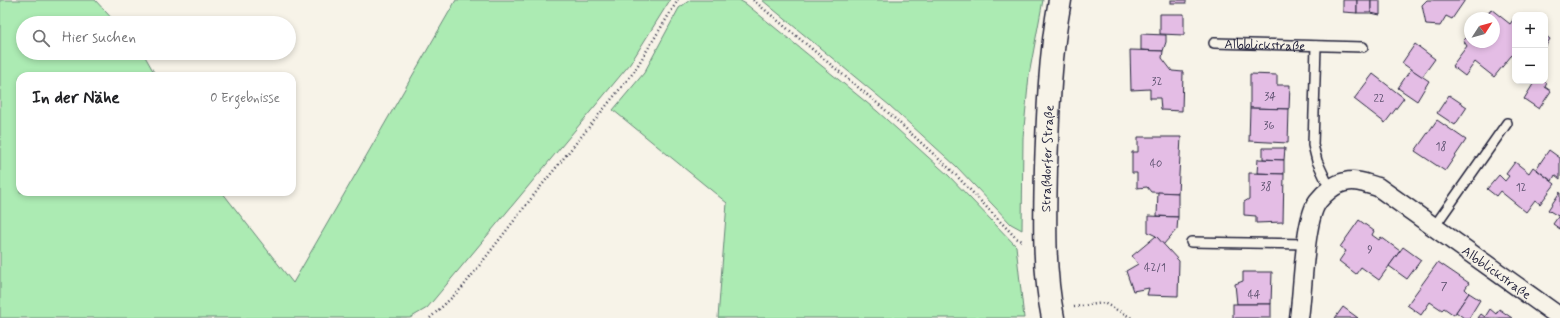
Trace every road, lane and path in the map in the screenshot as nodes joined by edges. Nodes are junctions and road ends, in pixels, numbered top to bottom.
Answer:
1 (678, 0) edge
2 (753, 0) edge
3 (1060, 0) edge
4 (1214, 43) dead end
5 (1316, 46) junction
6 (1363, 47) dead end
7 (1508, 123) dead end
8 (1330, 189) junction
9 (1434, 227) junction
10 (1191, 242) dead end
11 (1307, 244) junction
12 (1045, 251) junction
13 (1052, 315) edge
14 (1560, 317) edge
15 (430, 318) edge
16 (1132, 318) edge
17 (1299, 318) edge

1 - 15 path
2 - 12 path
3 - 12 street, Straßdorfer Straße
4 - 5 lane, Albblickstraße
5 - 6 lane, Albblickstraße
5 - 8 lane, Albblickstraße
7 - 9 lane
8 - 9 street, Albblickstraße
8 - 11 street, Albblickstraße
9 - 14 street, Albblickstraße
10 - 11 lane
11 - 17 street, Albblickstraße
12 - 13 street, Straßdorfer Straße
13 - 16 path

